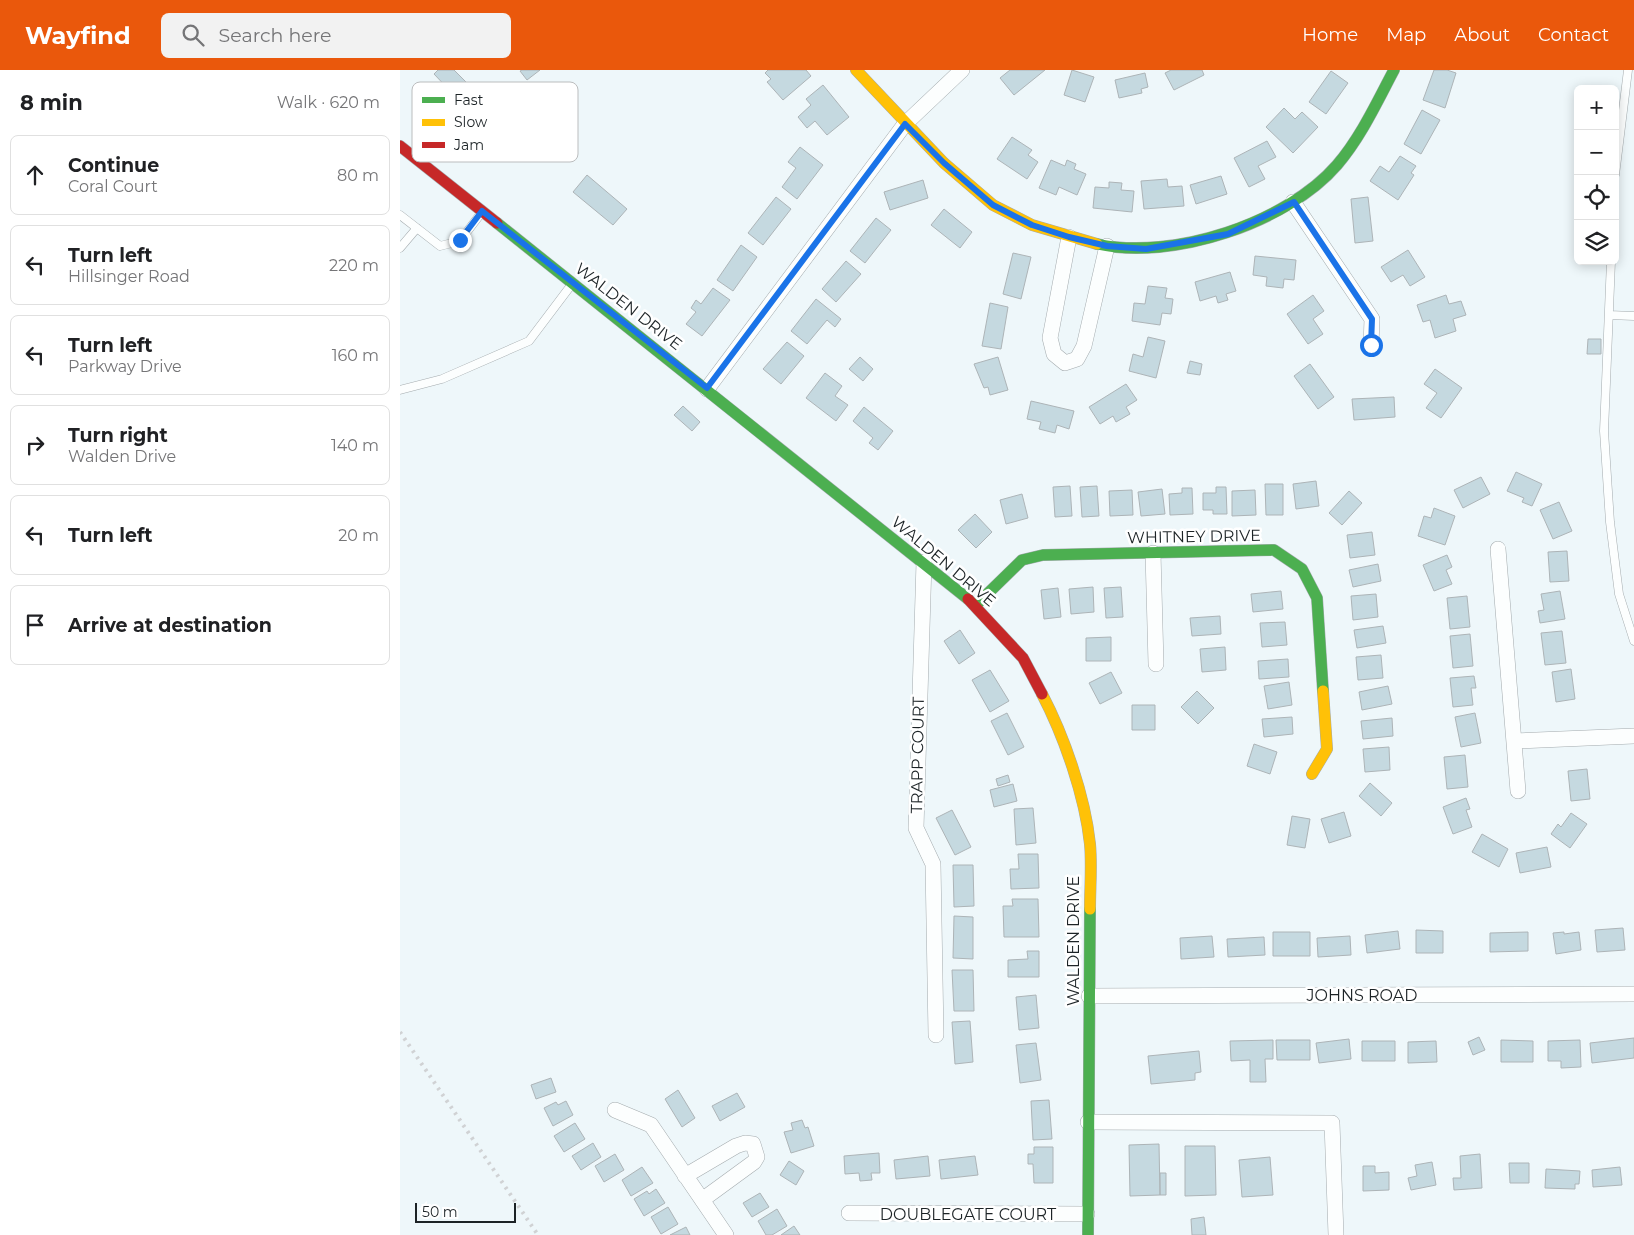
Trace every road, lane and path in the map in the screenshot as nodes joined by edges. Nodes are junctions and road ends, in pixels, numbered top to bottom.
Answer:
1 (856, 70) edge
2 (962, 70) edge
3 (1394, 70) edge
4 (1628, 70) edge
5 (905, 124) junction
6 (1619, 143) edge
7 (400, 146) edge
8 (412, 156) edge
9 (420, 162) edge
10 (1294, 202) junction
11 (482, 211) junction
12 (400, 214) edge
13 (417, 228) junction
14 (1069, 237) junction
15 (1107, 246) junction
16 (400, 248) edge
17 (1611, 265) edge
18 (573, 282) junction
19 (1609, 315) junction
20 (1634, 316) edge
21 (1371, 345) dead end
22 (707, 388) junction
23 (400, 390) edge
24 (1498, 549) dead end
25 (1153, 553) junction
26 (924, 562) junction
27 (976, 605) junction
28 (1634, 641) edge
29 (1156, 664) dead end
30 (1634, 736) edge
31 (1515, 742) junction
32 (1312, 774) dead end
33 (1518, 791) dead end
34 (1634, 994) edge
35 (1089, 996) junction
36 (936, 1035) dead end
37 (615, 1110) dead end
38 (1088, 1122) junction
39 (685, 1176) junction
40 (702, 1200) junction
41 (849, 1213) dead end
42 (1088, 1214) junction
43 (726, 1235) edge
44 (1088, 1235) edge
45 (1336, 1235) edge

1 - 5 street
2 - 5 street
3 - 10 street
4 - 6 lane
5 - 14 street
5 - 22 street
7 - 8 street, WALDEN DRIVE
9 - 11 street, WALDEN DRIVE
10 - 15 street
10 - 21 street
11 - 13 lane
11 - 18 street, WALDEN DRIVE
12 - 13 lane
13 - 16 lane
14 - 15 street
14 - 15 street
17 - 19 lane
18 - 22 street, WALDEN DRIVE
18 - 23 lane
19 - 20 lane
19 - 28 lane
22 - 26 street, WALDEN DRIVE
24 - 31 street
25 - 27 street, WHITNEY DRIVE
25 - 29 street
25 - 32 street, WHITNEY DRIVE
26 - 27 street, WALDEN DRIVE
26 - 36 street, TRAPP COURT
27 - 35 street, WALDEN DRIVE
30 - 31 street
31 - 33 street
34 - 35 street, JOHNS ROAD
35 - 38 street, WALDEN DRIVE
37 - 39 street
38 - 42 street, WALDEN DRIVE
38 - 45 street
39 - 40 street
39 - 40 street
40 - 43 street
41 - 42 street, DOUBLEGATE COURT
42 - 44 street, WALDEN DRIVE

